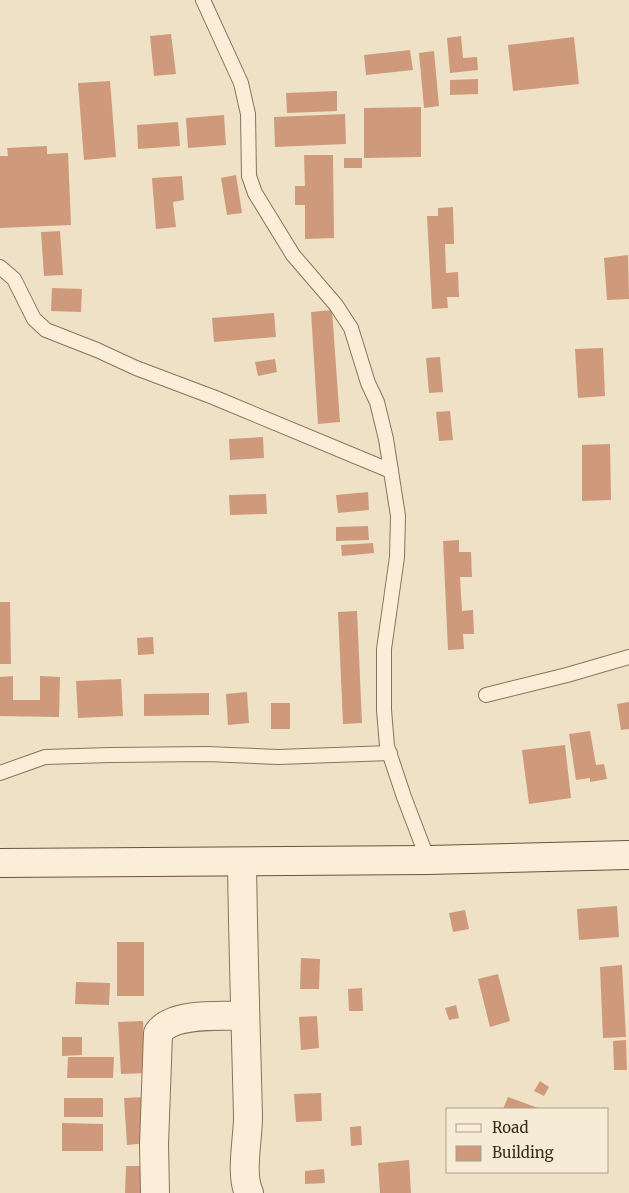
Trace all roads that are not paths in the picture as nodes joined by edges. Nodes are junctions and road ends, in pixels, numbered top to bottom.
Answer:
1 (203, 0) edge
2 (0, 267) edge
3 (390, 471) junction
4 (629, 657) edge
5 (486, 695) dead end
6 (390, 753) junction
7 (0, 773) edge
8 (629, 855) edge
9 (428, 860) junction
10 (242, 862) junction
11 (0, 863) edge
12 (245, 1016) junction
13 (155, 1193) edge
14 (249, 1193) edge

1 - 3 lane
2 - 3 lane
3 - 6 lane
4 - 5 lane
6 - 7 lane
6 - 9 lane
8 - 9 street
9 - 10 street
10 - 11 street
10 - 12 street
12 - 13 street
12 - 14 street

